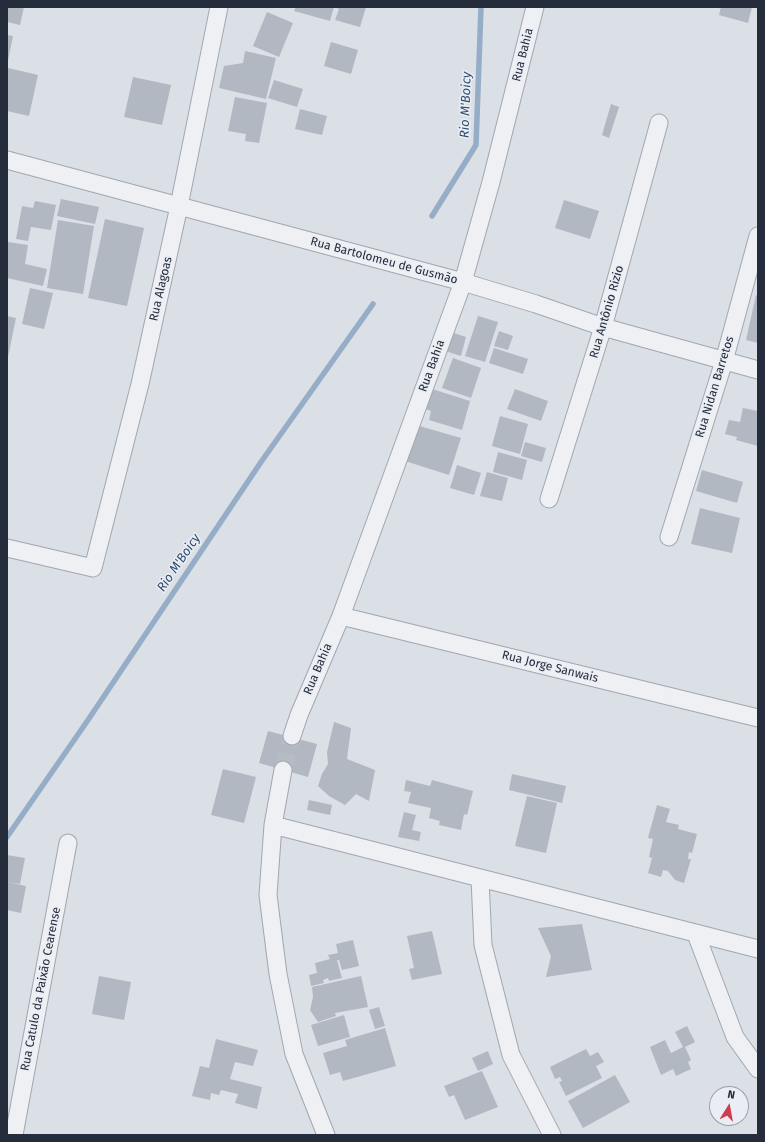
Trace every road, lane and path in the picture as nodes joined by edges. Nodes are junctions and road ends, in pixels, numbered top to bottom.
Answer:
1 (219, 7) edge
2 (536, 7) edge
3 (659, 123) dead end
4 (7, 160) edge
5 (179, 206) junction
6 (758, 236) edge
7 (463, 282) junction
8 (603, 327) junction
9 (724, 361) junction
10 (758, 370) edge
11 (549, 499) dead end
12 (669, 537) dead end
13 (7, 548) edge
14 (341, 616) junction
15 (758, 718) edge
16 (292, 736) tunnel mouth
17 (283, 770) tunnel mouth
18 (273, 825) junction
19 (68, 843) dead end
20 (480, 879) junction
21 (696, 934) junction
22 (758, 949) edge
23 (758, 1069) edge
24 (14, 1135) edge
25 (326, 1135) edge
26 (552, 1135) edge

1 - 5 street, Rua Alagoas
2 - 7 street, Rua Bahia
3 - 8 street, Rua Antônio Rizio
4 - 5 street, Rua Bartolomeu de Gusmão
5 - 7 street, Rua Bartolomeu de Gusmão
5 - 13 street, Rua Alagoas
6 - 9 street, Rua Nidan Barretos
7 - 8 street, Rua Bartolomeu de Gusmão
7 - 14 street, Rua Bahia
8 - 9 street, Rua Bartolomeu de Gusmão
8 - 11 street, Rua Antônio Rizio
9 - 10 street, Rua Bartolomeu de Gusmão
9 - 12 street, Rua Nidan Barretos
14 - 15 street, Rua Jorge Sanwais
14 - 16 street, Rua Bahia
17 - 18 street
18 - 20 street
18 - 25 street
19 - 24 street, Rua Catulo da Paixão Cearense
20 - 21 street
20 - 26 street
21 - 22 street
21 - 23 street

